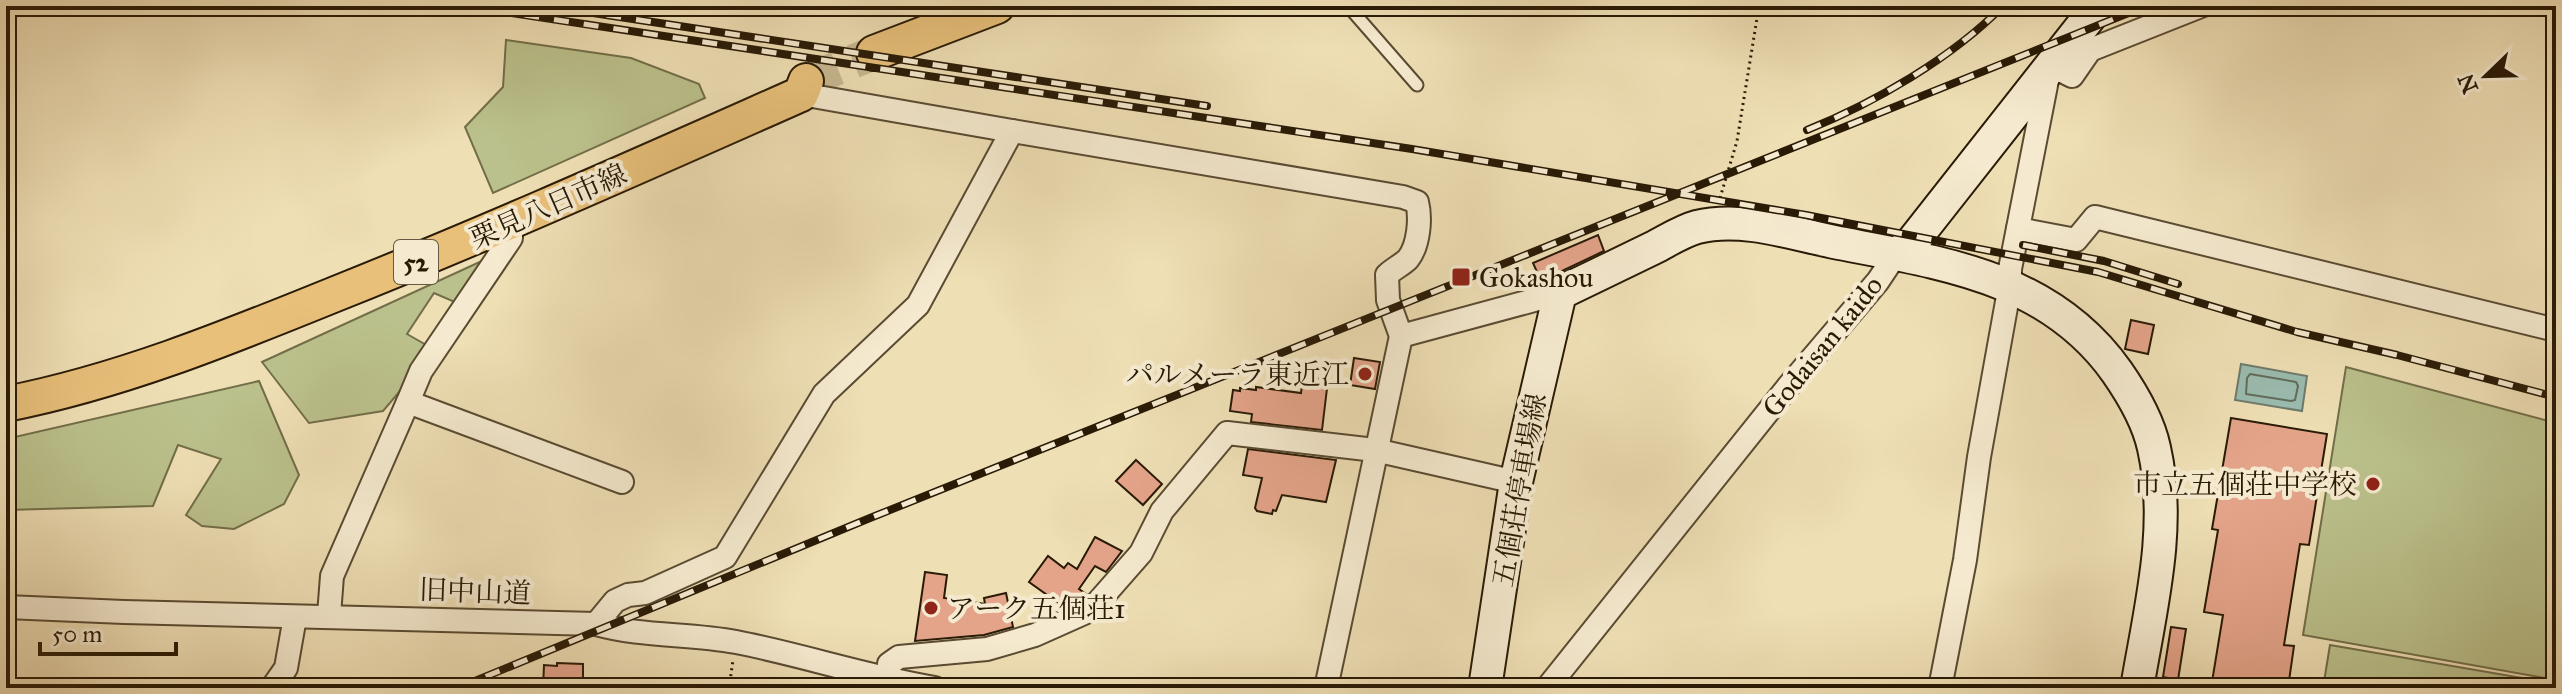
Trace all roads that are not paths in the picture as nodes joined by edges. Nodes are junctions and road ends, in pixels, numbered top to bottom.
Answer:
1 (997, 6) edge
2 (1348, 6) edge
3 (2098, 6) edge
4 (2201, 6) edge
5 (874, 53) tunnel mouth
6 (2050, 65) junction
7 (1417, 85) dead end
8 (803, 88) joint
9 (1012, 131) junction
10 (511, 223) junction
11 (2018, 229) junction
12 (1896, 254) junction
13 (2010, 285) junction
14 (1560, 293) junction
15 (2556, 330) edge
16 (1401, 336) junction
17 (408, 402) junction
18 (6, 404) edge
19 (1375, 450) junction
20 (622, 482) dead end
21 (1516, 482) junction
22 (6, 607) edge
23 (329, 615) junction
24 (295, 617) junction
25 (596, 624) junction
26 (888, 684) edge
27 (272, 688) edge
28 (935, 688) edge
29 (1326, 688) edge
30 (1485, 688) edge
31 (1547, 688) edge
32 (1940, 688) edge
33 (2137, 688) edge

1 - 5 main road
2 - 7 lane
3 - 6 street, Godaisan kaido
4 - 6 street
6 - 11 street
6 - 12 street, Godaisan kaido
8 - 9 street
8 - 10 main road, 栗見八日市線 / 52
9 - 16 street
9 - 25 street
10 - 17 street
10 - 18 main road, 栗見八日市線 / 52
11 - 13 street
11 - 15 street
12 - 13 street
12 - 14 street
12 - 31 street, Godaisan kaido
13 - 32 street
13 - 33 street
14 - 16 street
14 - 21 street, 五個荘停車場線
16 - 19 street
17 - 20 street
17 - 23 street
19 - 21 street
19 - 26 street
19 - 29 street
21 - 30 street, 五個荘停車場線
22 - 24 street, 旧中山道
23 - 24 street, 旧中山道
23 - 25 street, 旧中山道
24 - 27 street
25 - 26 street, 旧中山道
26 - 28 street, 旧中山道

